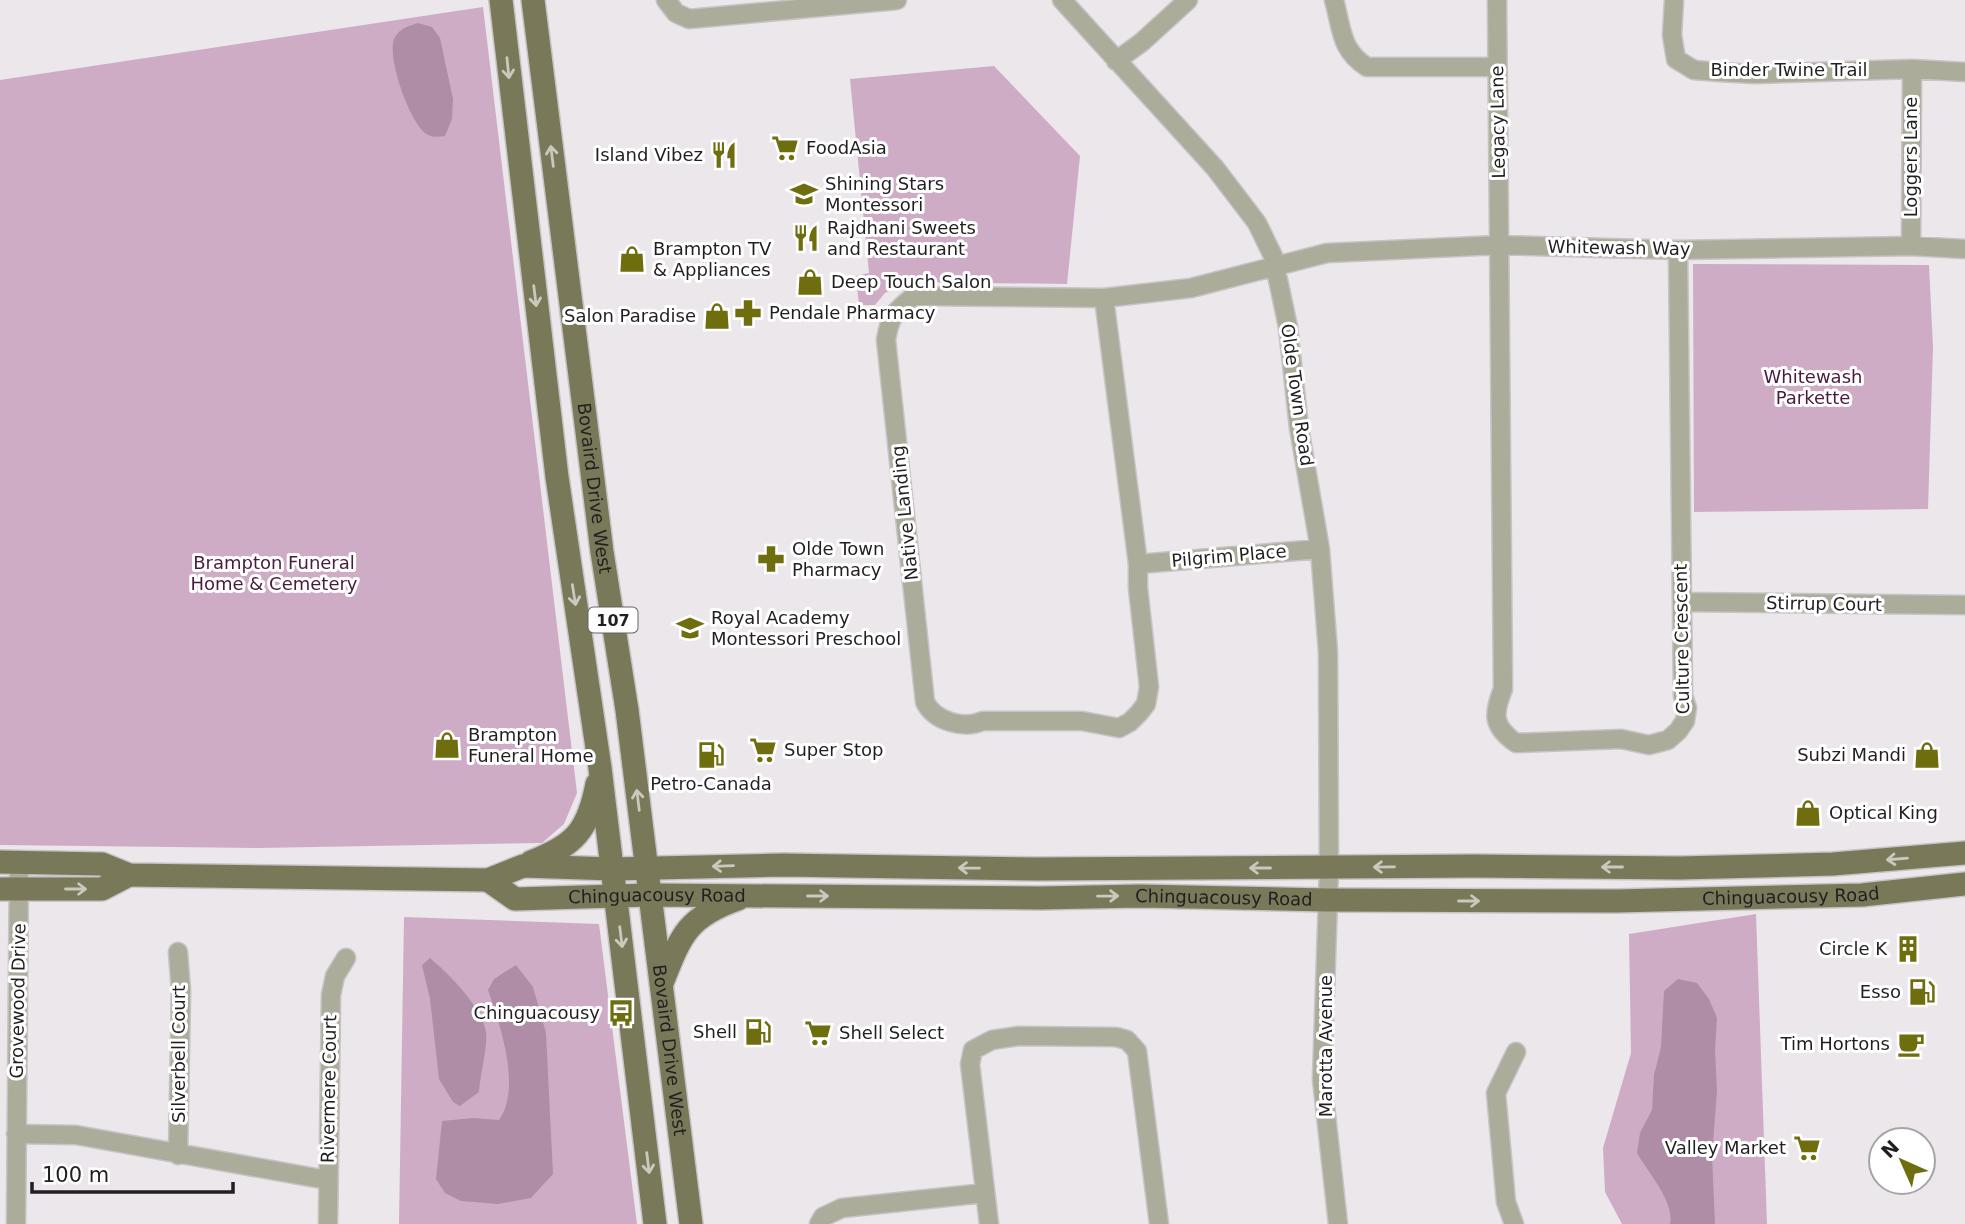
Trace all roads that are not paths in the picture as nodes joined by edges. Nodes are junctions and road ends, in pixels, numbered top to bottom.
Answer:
1 (500, 0) edge
2 (533, 0) edge
3 (666, 0) edge
4 (897, 0) edge
5 (1062, 0) edge
6 (1188, 0) edge
7 (1334, 0) edge
8 (1497, 0) edge
9 (1674, 0) edge
10 (1116, 61) junction
11 (1497, 66) junction
12 (1912, 69) junction
13 (1965, 72) edge
14 (1499, 245) junction
15 (1911, 246) junction
16 (1965, 249) edge
17 (1678, 250) junction
18 (1275, 267) junction
19 (1104, 298) junction
20 (591, 471) junction
21 (557, 477) junction
22 (1320, 549) junction
23 (1138, 564) junction
24 (1682, 602) junction
25 (1965, 605) edge
26 (600, 768) junction
27 (1965, 853) edge
28 (9, 862) edge
29 (523, 866) junction
30 (646, 867) junction
31 (1329, 868) junction
32 (613, 869) junction
33 (129, 875) junction
34 (488, 880) junction
35 (1965, 884) edge
36 (9, 889) edge
37 (616, 895) junction
38 (649, 895) junction
39 (750, 895) junction
40 (1327, 900) junction
41 (178, 953) dead end
42 (346, 958) dead end
43 (661, 986) junction
44 (1516, 1052) dead end
45 (16, 1134) junction
46 (178, 1155) junction
47 (327, 1180) junction
48 (985, 1193) junction
49 (16, 1224) edge
50 (328, 1224) edge
51 (656, 1224) edge
52 (691, 1224) edge
53 (819, 1224) edge
54 (989, 1224) edge
55 (1159, 1224) edge
56 (1338, 1224) edge
57 (1514, 1224) edge

1 -> 21 main road, Bovaird Drive West / 107
20 -> 2 main road, Bovaird Drive West / 107
3 - 4 street
5 - 10 street, Olde Town Road
6 - 10 street
7 - 11 street
8 - 11 street, Legacy Lane
9 - 12 street, Binder Twine Trail
10 - 18 street, Olde Town Road
11 - 14 street, Legacy Lane
12 - 13 street, Binder Twine Trail
12 - 15 street, Loggers Lane
14 - 17 street, Whitewash Way
14 - 18 street, Whitewash Way
14 - 24 street, Culture Crescent
15 - 16 street, Whitewash Way
15 - 17 street, Whitewash Way
17 - 24 street, Culture Crescent
18 - 19 street, Native Landing
18 - 22 street, Olde Town Road
19 - 23 street, Native Landing
19 - 23 street, Native Landing
20 - 21 main road
30 -> 20 main road, Bovaird Drive West / 107
21 -> 26 main road, Bovaird Drive West / 107
22 - 23 street, Pilgrim Place
22 - 31 street, Olde Town Road
24 - 25 street, Stirrup Court
26 - 29 main road
26 - 32 main road, Bovaird Drive West / 107
27 -> 31 main road, Chinguacousy Road
28 - 33 main road, Chinguacousy Road
28 - 36 street, Grovewood Drive
29 - 32 main road, Chinguacousy Road
29 - 34 main road, Chinguacousy Road
31 -> 30 main road, Chinguacousy Road
30 - 32 main road, Chinguacousy Road
30 - 38 main road, Bovaird Drive West / 107
31 - 40 street, Marotta Avenue
32 - 37 main road, Bovaird Drive West / 107
33 - 34 main road, Chinguacousy Road
36 -> 33 main road, Chinguacousy Road
34 - 37 main road, Chinguacousy Road
40 -> 35 main road, Chinguacousy Road
36 - 45 street, Grovewood Drive
37 - 38 main road, Chinguacousy Road
37 -> 51 main road, Bovaird Drive West / 107
38 - 39 main road, Chinguacousy Road
38 - 43 main road, Bovaird Drive West / 107
39 -> 40 main road, Chinguacousy Road
39 - 43 main road
40 - 56 street, Marotta Avenue
41 - 46 street, Silverbell Court
42 - 47 street, Rivermere Court
43 - 52 main road, Bovaird Drive West / 107
44 - 57 street
45 - 46 street
45 - 49 street, Grovewood Drive
46 - 47 street
47 - 50 street, Rivermere Court
48 - 53 street
48 - 54 street
48 - 55 street

